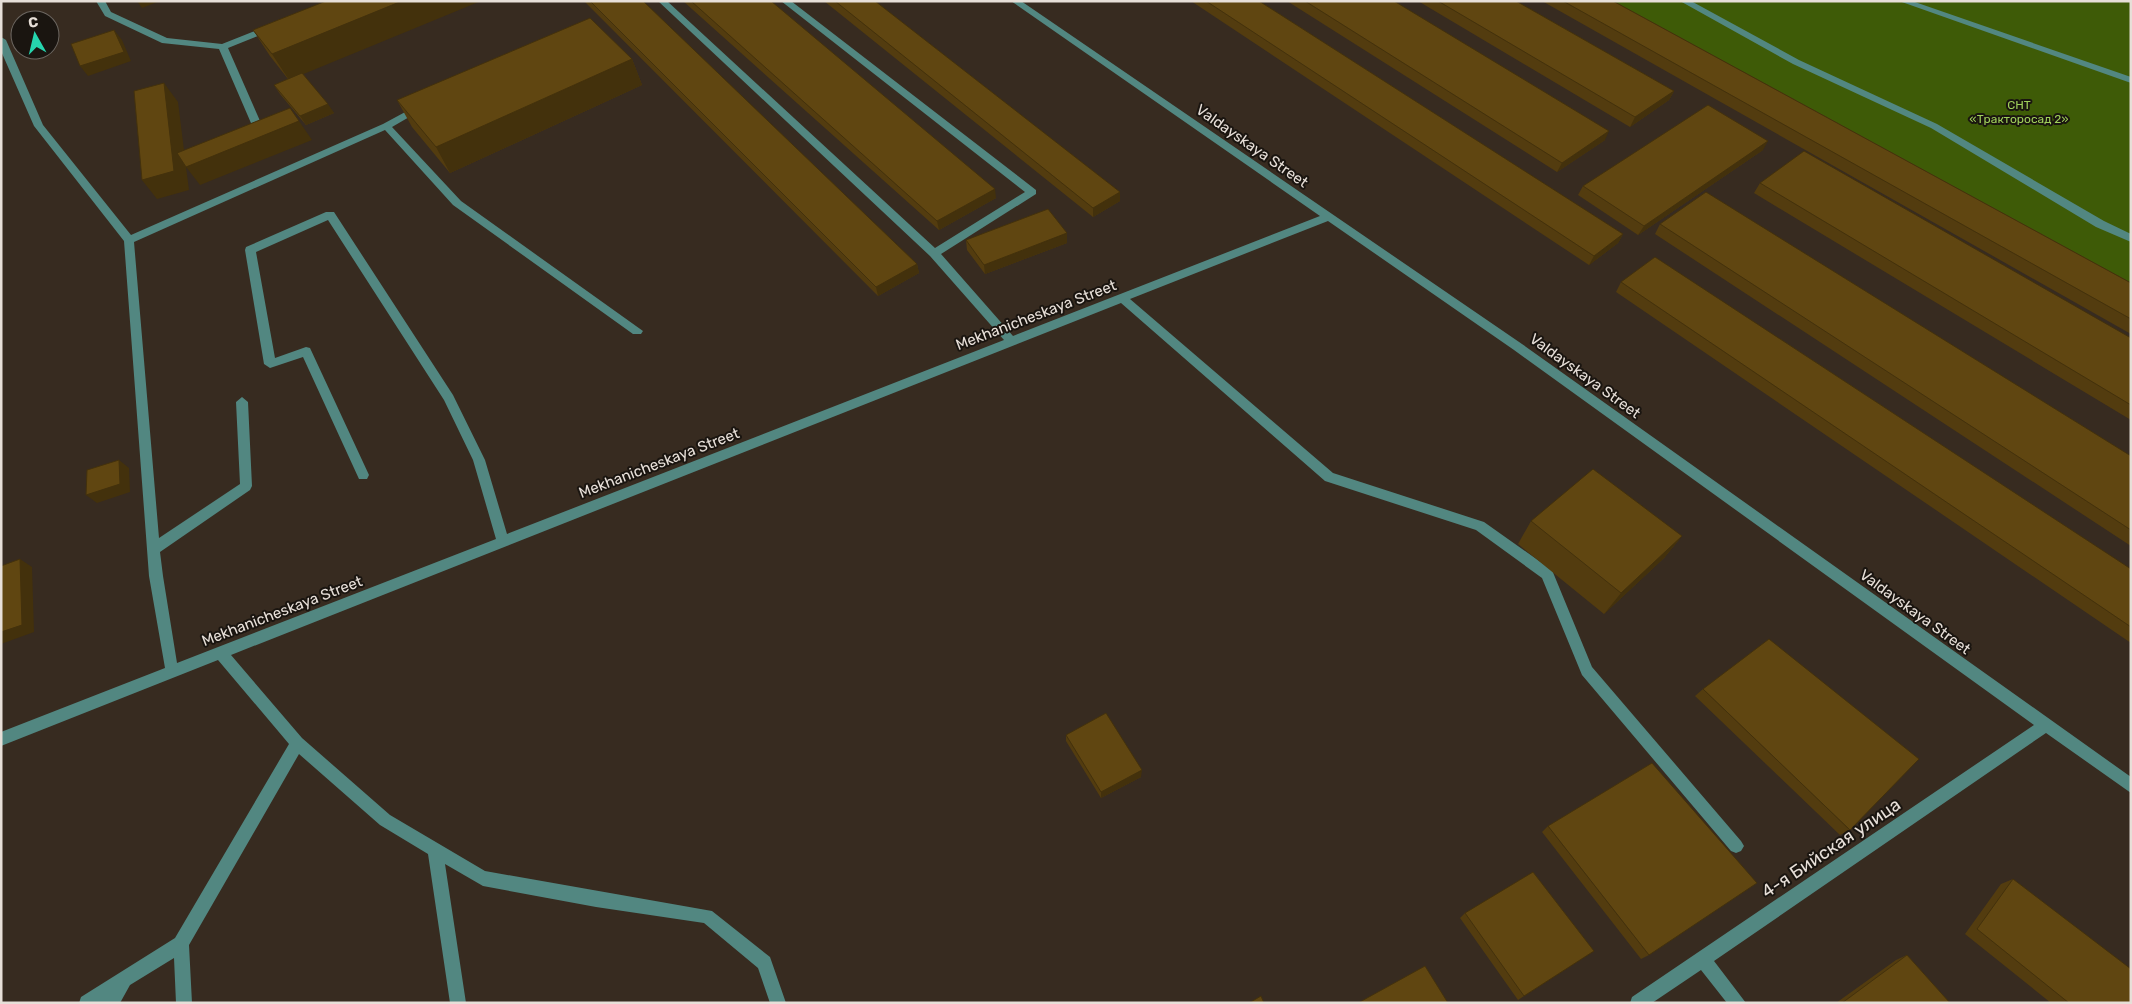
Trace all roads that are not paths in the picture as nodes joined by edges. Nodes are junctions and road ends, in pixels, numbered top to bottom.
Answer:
1 (100, 1) edge
2 (662, 1) edge
3 (785, 1) edge
4 (1015, 1) edge
5 (1684, 1) edge
6 (1902, 1) edge
7 (277, 26) edge
8 (1, 40) edge
9 (223, 46) junction
10 (2131, 80) edge
11 (429, 103) edge
12 (386, 126) junction
13 (259, 130) edge
14 (1328, 217) junction
15 (2131, 238) edge
16 (129, 240) junction
17 (934, 253) junction
18 (1122, 298) junction
19 (637, 331) dead end
20 (1012, 342) junction
21 (242, 402) dead end
22 (363, 474) dead end
23 (503, 542) junction
24 (154, 549) junction
25 (222, 653) junction
26 (172, 672) junction
27 (2046, 725) junction
28 (1, 739) edge
29 (297, 743) junction
30 (2131, 786) edge
31 (1736, 846) dead end
32 (435, 850) junction
33 (181, 944) junction
34 (1702, 959) junction
35 (124, 980) junction
36 (87, 1003) edge
37 (111, 1003) edge
38 (184, 1003) edge
39 (458, 1003) edge
40 (778, 1003) edge
41 (1638, 1003) edge
42 (1738, 1003) edge

1 - 9 street
2 - 17 street
3 - 17 street
4 - 14 street, Valdayskaya Street
5 - 15 street
6 - 10 street
7 - 9 street
8 - 16 street
9 - 13 street
11 - 12 street
12 - 16 street
12 - 19 street
14 - 18 street, Mekhanicheskaya Street
14 - 27 street, Valdayskaya Street
16 - 24 street
17 - 20 street
18 - 20 street, Mekhanicheskaya Street
18 - 31 street
20 - 23 street, Mekhanicheskaya Street
21 - 24 street
22 - 23 street
23 - 25 street, Mekhanicheskaya Street
24 - 26 street
25 - 26 street, Mekhanicheskaya Street
25 - 29 street
26 - 28 street, Mekhanicheskaya Street
27 - 30 street, Valdayskaya Street
27 - 34 street, 4-я Бийская улица
29 - 32 street
29 - 33 street
32 - 39 street
32 - 40 street
33 - 35 street
33 - 38 street
34 - 41 street, 4-я Бийская улица
34 - 42 street
35 - 36 street
35 - 37 street

